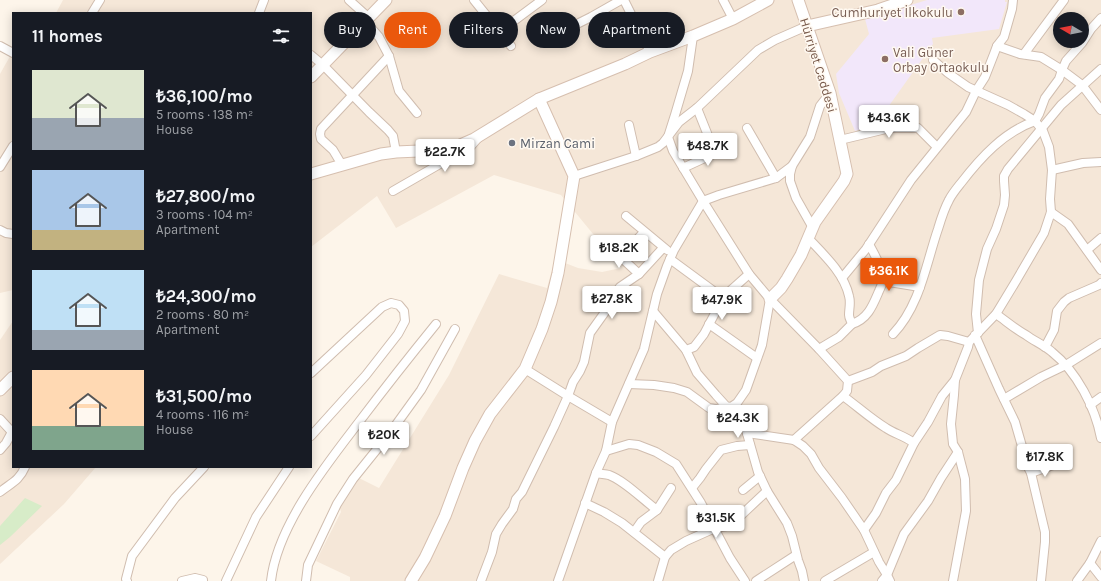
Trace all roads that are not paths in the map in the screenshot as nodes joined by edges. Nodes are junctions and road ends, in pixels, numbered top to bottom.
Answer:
1 (100, 0) edge
2 (264, 0) edge
3 (349, 0) edge
4 (386, 0) edge
5 (474, 0) edge
6 (542, 0) edge
7 (622, 0) edge
8 (723, 0) edge
9 (768, 0) edge
10 (798, 0) edge
11 (907, 0) edge
12 (1013, 0) edge
13 (1064, 0) edge
14 (532, 3) edge
15 (93, 12) edge
16 (260, 12) edge
17 (360, 12) edge
18 (374, 12) edge
19 (483, 12) edge
20 (518, 15) edge
21 (1101, 18) edge
22 (733, 19) junction
23 (580, 22) edge
24 (807, 26) junction
25 (376, 32) edge
26 (693, 36) junction
27 (0, 46) edge
28 (997, 46) junction
29 (339, 48) edge
30 (12, 52) edge
31 (650, 52) junction
32 (1024, 54) junction
33 (312, 56) edge
34 (389, 56) junction
35 (933, 60) dead end
36 (323, 65) junction
37 (1101, 69) edge
38 (1062, 70) junction
39 (312, 76) edge
40 (1082, 85) junction
41 (976, 91) junction
42 (830, 93) junction
43 (353, 96) junction
44 (539, 99) junction
45 (697, 108) junction
46 (1101, 110) edge
47 (417, 113) dead end
48 (1035, 121) junction
49 (629, 125) dead end
50 (747, 128) dead end
51 (1041, 129) junction
52 (482, 134) junction
53 (668, 137) junction
54 (840, 140) junction
55 (937, 147) junction
56 (12, 148) edge
57 (724, 149) dead end
58 (396, 152) junction
59 (715, 153) junction
60 (636, 156) junction
61 (1101, 162) edge
62 (342, 165) junction
63 (792, 166) junction
64 (0, 167) edge
65 (684, 168) junction
66 (1052, 170) junction
67 (312, 174) edge
68 (574, 176) junction
69 (776, 178) junction
70 (393, 191) dead end
71 (704, 201) junction
72 (1051, 212) junction
73 (626, 216) dead end
74 (813, 228) junction
75 (0, 230) edge
76 (644, 232) junction
77 (12, 234) edge
78 (808, 238) junction
79 (1101, 238) edge
80 (869, 244) junction
81 (663, 248) junction
82 (612, 249) dead end
83 (1087, 250) junction
84 (621, 257) junction
85 (671, 257) junction
86 (1101, 270) edge
87 (639, 274) junction
88 (749, 274) junction
89 (842, 278) junction
90 (883, 281) junction
91 (1101, 283) edge
92 (920, 287) junction
93 (723, 298) junction
94 (770, 299) junction
95 (653, 311) junction
96 (996, 314) junction
97 (436, 324) dead end
98 (710, 324) junction
99 (852, 324) junction
100 (455, 329) dead end
101 (893, 334) dead end
102 (974, 337) junction
103 (1101, 343) edge
104 (1045, 347) junction
105 (819, 349) junction
106 (686, 350) junction
107 (757, 358) junction
108 (1066, 365) junction
109 (524, 369) junction
110 (312, 372) edge
111 (12, 378) edge
112 (955, 380) junction
113 (848, 381) junction
114 (629, 384) junction
115 (0, 390) edge
116 (568, 396) junction
117 (843, 396) junction
118 (1101, 397) edge
119 (1004, 399) junction
120 (1090, 405) junction
121 (731, 407) junction
122 (0, 418) edge
123 (612, 422) junction
124 (747, 433) junction
125 (312, 435) edge
126 (1101, 438) edge
127 (794, 440) junction
128 (914, 443) junction
129 (10, 445) edge
130 (750, 445) junction
131 (0, 450) edge
132 (606, 451) junction
133 (958, 452) junction
134 (1053, 465) dead end
135 (24, 468) edge
136 (203, 468) edge
137 (288, 468) edge
138 (596, 473) junction
139 (1031, 473) junction
140 (760, 476) junction
141 (672, 488) dead end
142 (692, 488) junction
143 (743, 490) dead end
144 (766, 491) junction
145 (0, 492) edge
146 (585, 504) junction
147 (657, 510) junction
148 (715, 528) junction
149 (864, 530) junction
150 (634, 532) junction
151 (1101, 540) edge
152 (874, 552) junction
153 (796, 555) junction
154 (665, 557) junction
155 (1090, 563) junction
156 (1101, 577) edge
157 (886, 579) edge
158 (955, 580) edge
159 (127, 581) edge
160 (182, 581) edge
161 (203, 581) edge
162 (226, 581) edge
163 (271, 581) edge
164 (306, 581) edge
165 (411, 581) edge
166 (481, 581) edge
167 (558, 581) edge
168 (658, 581) edge
169 (745, 581) edge
170 (756, 581) edge
171 (804, 581) edge
172 (826, 581) edge
173 (1041, 581) edge
174 (1077, 581) edge

1 - 15 street
2 - 16 street
3 - 17 street
4 - 18 street
5 - 19 street
6 - 14 street
7 - 23 street
7 - 31 street
8 - 22 street
9 - 22 street
10 - 24 street, Hürriyet Caddesi
11 - 24 street
12 - 28 street
13 - 32 street
14 - 20 street
21 - 38 street
22 - 26 street
24 - 42 street, Hürriyet Caddesi
24 - 45 street
25 - 34 street
26 - 31 street
26 - 53 street
27 - 30 street
28 - 32 street
28 - 41 street
29 - 36 street
31 - 44 street
32 - 38 street
33 - 36 street
34 - 43 street
34 - 47 street
35 - 41 street
36 - 39 street
36 - 43 street
37 - 40 street
38 - 40 street
38 - 48 street
40 - 46 street
40 - 51 street
41 - 48 street
41 - 55 street
42 - 54 street, Hürriyet Caddesi
42 - 63 street
43 - 58 street
43 - 62 street
44 - 52 street
44 - 68 street
45 - 53 street
45 - 59 street
48 - 51 street
48 - 92 street
49 - 60 street
50 - 69 street
51 - 66 street
51 - 102 street
52 - 58 street
52 - 70 street
53 - 60 street
53 - 65 street
54 - 55 street
54 - 74 street, Hürriyet Caddesi
55 - 80 street
56 - 64 street
57 - 59 street
58 - 62 street
59 - 65 street
60 - 68 street
61 - 66 street
62 - 67 street
63 - 69 street
63 - 74 street
65 - 71 street
66 - 72 street
68 - 109 street
69 - 71 street
71 - 85 street
71 - 88 street
72 - 83 street
72 - 96 street
73 - 76 street
74 - 78 street, Hürriyet Caddesi
75 - 77 street
76 - 81 street
76 - 84 street
78 - 89 street
78 - 94 street, Hürriyet Caddesi
79 - 83 street
80 - 89 street
80 - 90 street
81 - 85 street
81 - 87 street
82 - 84 street
83 - 86 street
84 - 87 street
85 - 93 street
85 - 95 street
87 - 116 street
88 - 93 street
88 - 94 street
89 - 99 street
90 - 92 street
90 - 99 street
91 - 104 street
92 - 101 street
93 - 98 street
94 - 105 street
94 - 107 street
95 - 106 street
95 - 114 street
96 - 102 street
96 - 104 street
97 - 163 street
98 - 106 street
98 - 107 street
99 - 105 street
100 - 164 street
102 - 112 street
102 - 113 street
102 - 119 street
103 - 108 street
104 - 108 street
105 - 113 street
106 - 121 street
107 - 121 street
108 - 119 street
108 - 120 street
109 - 116 street
109 - 165 street
110 - 125 street
111 - 115 street
112 - 128 street
112 - 133 street
113 - 117 street
114 - 121 street
114 - 123 street
116 - 123 street
116 - 166 street
117 - 127 street
117 - 128 street
118 - 120 street
119 - 139 street
120 - 126 street
121 - 124 street
122 - 129 street
123 - 132 street
124 - 127 street
124 - 130 street
127 - 149 street
128 - 149 street
129 - 131 street
130 - 140 street
130 - 142 street
132 - 138 street
132 - 142 street
133 - 157 street
133 - 158 street
134 - 139 street
135 - 145 street
136 - 159 street
137 - 162 street
138 - 146 street
138 - 147 street
139 - 173 street
140 - 143 street
140 - 144 street
141 - 147 street
142 - 148 street
144 - 148 street
144 - 153 street
146 - 150 street
146 - 167 street
147 - 150 street
148 - 154 street
148 - 169 street
149 - 152 street
150 - 154 street
151 - 155 street
152 - 157 street
152 - 172 street
153 - 170 street
153 - 171 street
154 - 168 street
155 - 156 street
155 - 174 street
160 - 161 street

